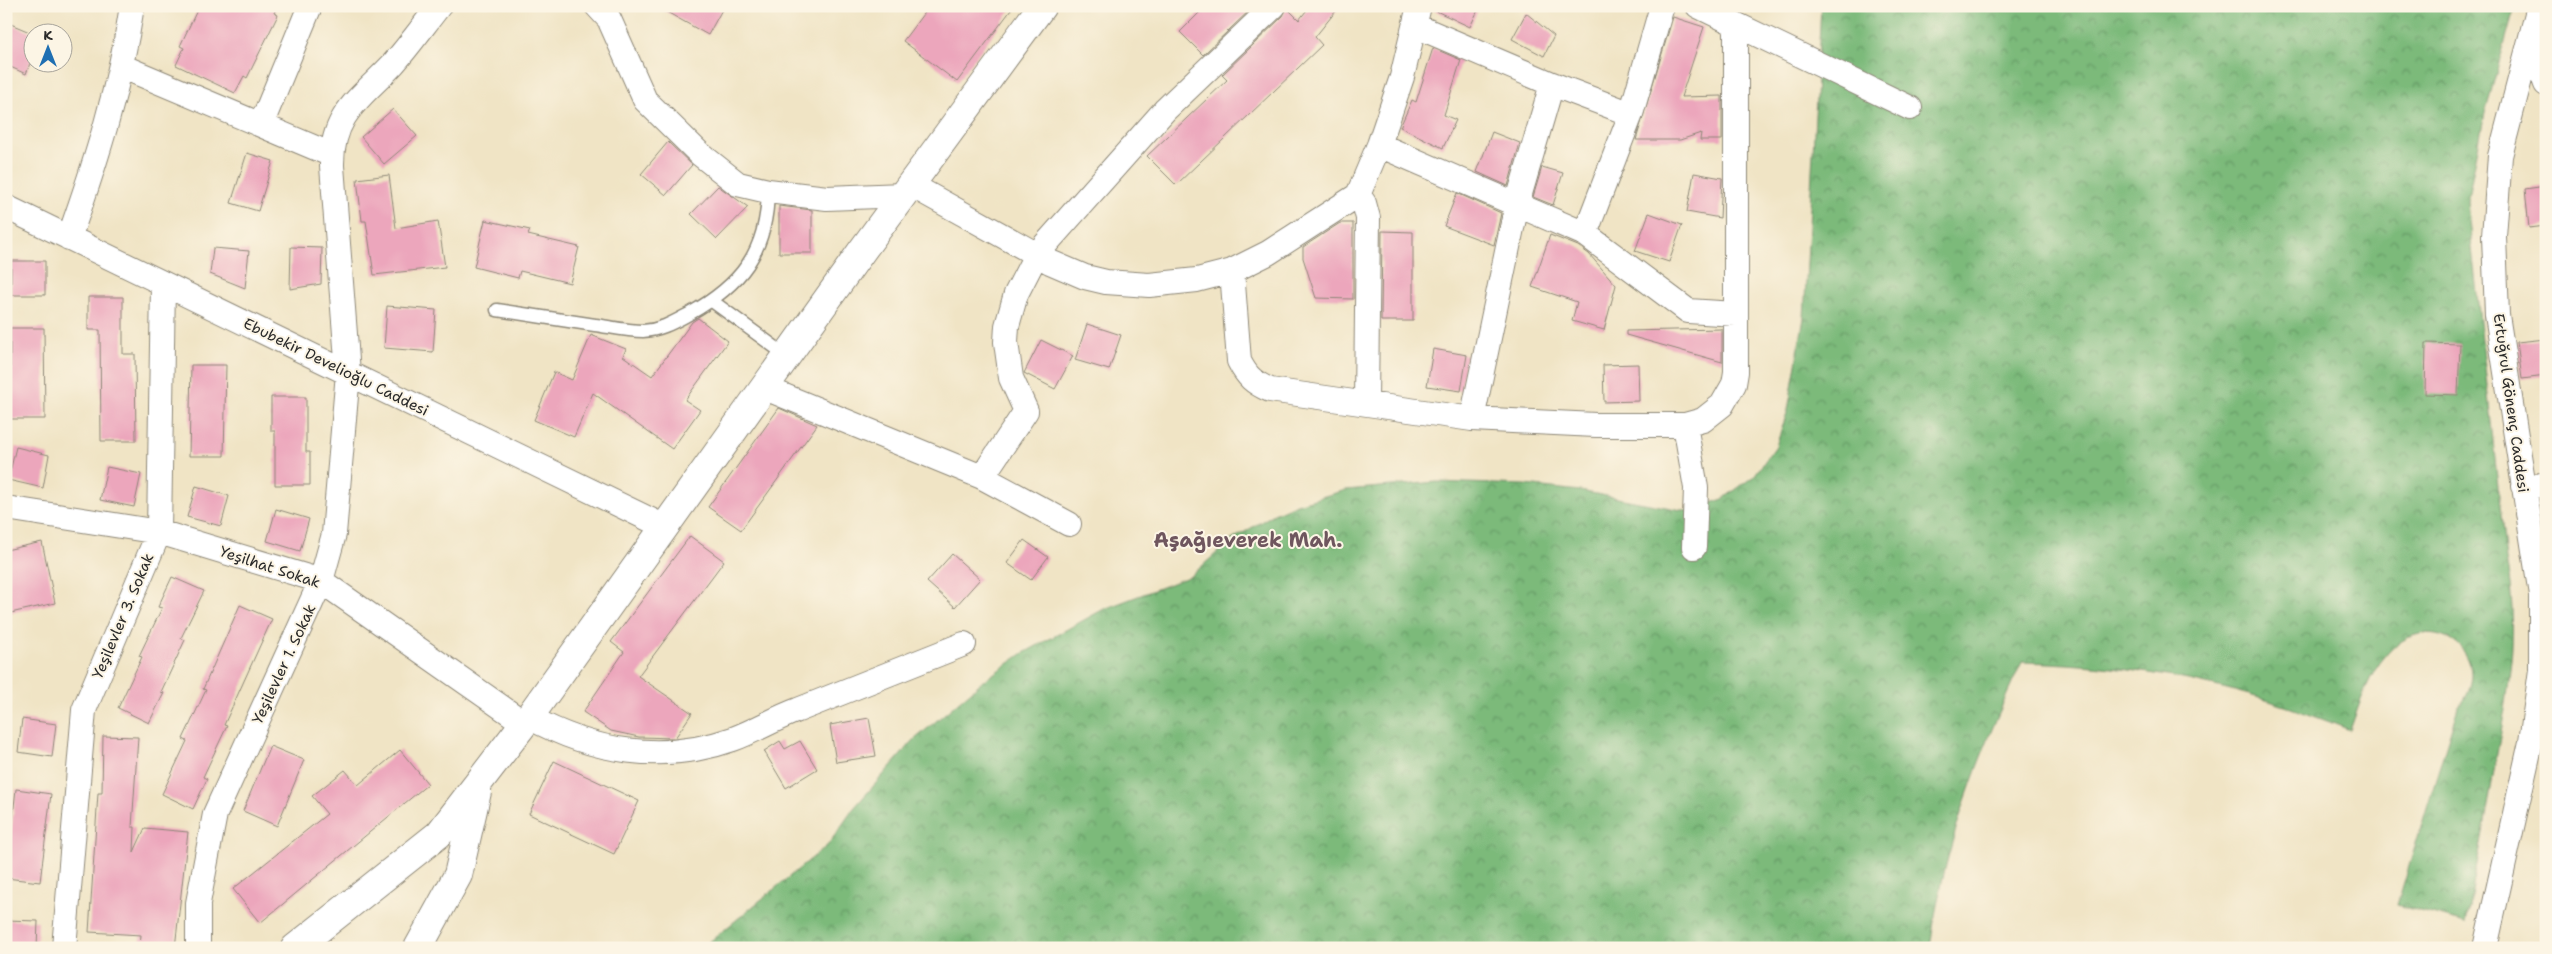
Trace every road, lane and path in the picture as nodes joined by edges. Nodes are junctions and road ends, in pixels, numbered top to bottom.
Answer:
1 (132, 6) edge
2 (310, 6) edge
3 (439, 6) edge
4 (1042, 6) edge
5 (1274, 6) edge
6 (1662, 6) edge
7 (1698, 6) edge
8 (2539, 6) edge
9 (608, 11) edge
10 (1418, 16) edge
11 (1736, 25) junction
12 (2530, 41) junction
13 (121, 66) junction
14 (1552, 84) junction
15 (2546, 84) edge
16 (1910, 108) dead end
17 (1631, 114) junction
18 (261, 125) junction
19 (1379, 145) junction
20 (332, 154) junction
21 (907, 190) junction
22 (768, 191) junction
23 (1358, 195) junction
24 (1517, 204) junction
25 (6, 208) edge
26 (1585, 234) junction
27 (69, 238) junction
28 (1036, 255) junction
29 (1232, 271) junction
30 (163, 284) junction
31 (712, 301) junction
32 (497, 310) dead end
33 (1736, 314) junction
34 (788, 356) junction
35 (348, 373) junction
36 (764, 388) junction
37 (1366, 403) junction
38 (1472, 419) junction
39 (1685, 425) junction
40 (982, 477) junction
41 (2534, 486) edge
42 (6, 508) edge
43 (1069, 524) dead end
44 (665, 527) junction
45 (159, 532) junction
46 (1694, 547) dead end
47 (321, 582) junction
48 (964, 644) dead end
49 (526, 720) junction
50 (480, 782) junction
51 (64, 948) edge
52 (198, 948) edge
53 (295, 948) edge
54 (418, 948) edge
55 (2485, 948) edge

1 - 13 street
2 - 18 street
3 - 20 street, Yeşilevler 1. Sokak
4 - 21 main road
5 - 28 street
6 - 17 street
7 - 11 street
8 - 12 street, Ertuğrul Gönenç Caddesi
9 - 22 street
10 - 14 street
10 - 19 street
11 - 16 street
11 - 33 street
12 - 15 street
12 - 41 street, Ertuğrul Gönenç Caddesi
13 - 18 street
13 - 27 street
14 - 17 street
14 - 24 street
17 - 26 street
18 - 20 street
19 - 23 street
19 - 24 street
20 - 35 street, Yeşilevler 1. Sokak
21 - 22 street
21 - 28 street
21 - 34 main road
22 - 31 lane
23 - 29 street
23 - 37 street
24 - 26 street
24 - 38 street
25 - 27 street, Ebubekir Develioğlu Caddesi
26 - 33 street
27 - 30 street, Ebubekir Develioğlu Caddesi
28 - 29 street
28 - 40 street
29 - 37 street
30 - 35 street, Ebubekir Develioğlu Caddesi
30 - 45 street, Yeşilevler 3. Sokak
31 - 32 lane
31 - 34 lane
33 - 39 street
34 - 36 main road
35 - 44 street, Ebubekir Develioğlu Caddesi
35 - 47 street, Yeşilevler 1. Sokak
36 - 40 street
36 - 44 main road
37 - 38 street
38 - 39 street
39 - 46 street
40 - 43 street
41 - 55 street, Ertuğrul Gönenç Caddesi
42 - 45 street, Yeşilhat Sokak
44 - 49 main road
45 - 47 street, Yeşilhat Sokak
45 - 51 street, Yeşilevler 3. Sokak
47 - 49 street, Yeşilhat Sokak
47 - 52 street, Yeşilevler 1. Sokak
48 - 49 street, Yeşilhat Sokak
49 - 50 main road
50 - 53 main road
50 - 54 main road

